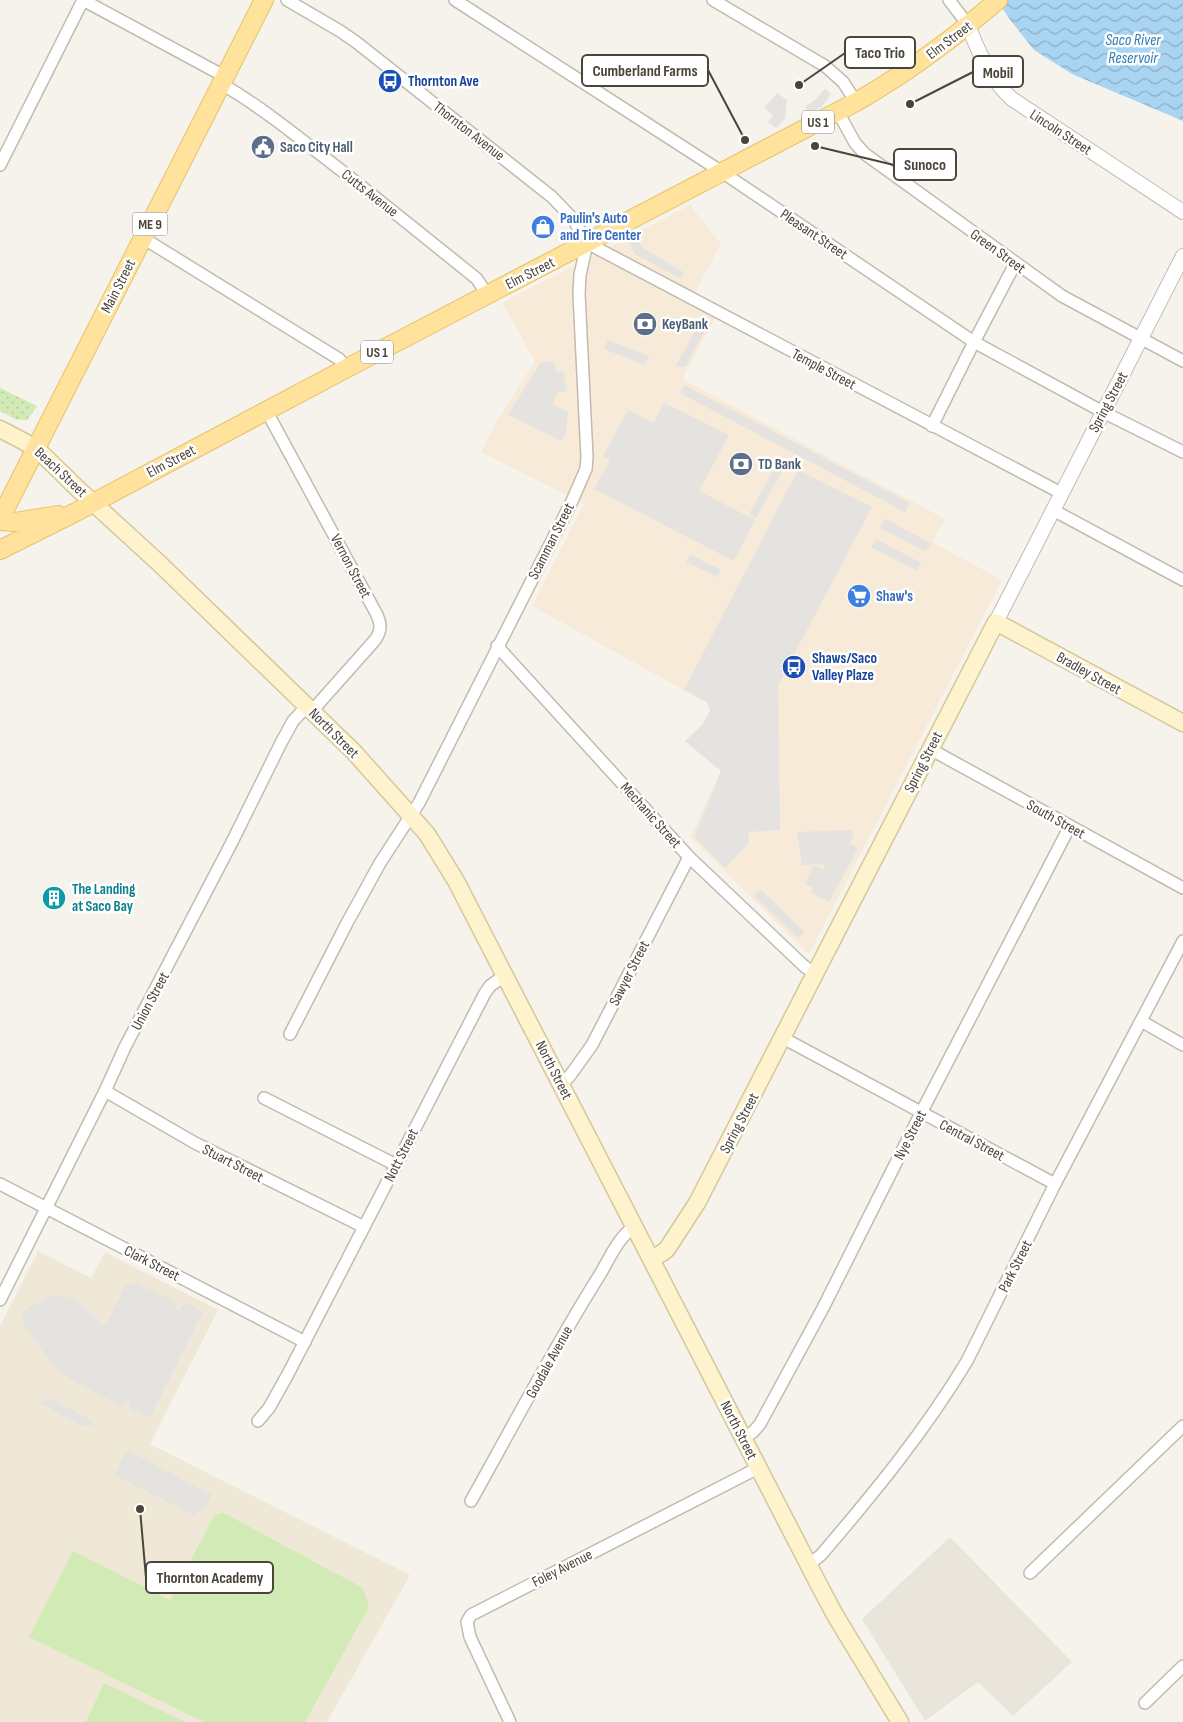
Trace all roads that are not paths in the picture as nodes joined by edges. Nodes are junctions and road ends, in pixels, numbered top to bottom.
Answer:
1 (83, 0) edge
2 (264, 0) edge
3 (287, 0) edge
4 (456, 0) edge
5 (713, 0) edge
6 (949, 0) edge
7 (995, 2) edge
8 (968, 25) junction
9 (222, 80) junction
10 (856, 102) junction
11 (838, 112) junction
12 (0, 165) edge
13 (722, 172) junction
14 (1183, 212) edge
15 (143, 238) junction
16 (587, 243) junction
17 (1183, 256) edge
18 (1015, 264) junction
19 (486, 295) junction
20 (1141, 339) junction
21 (974, 342) junction
22 (1183, 361) edge
23 (347, 368) junction
24 (266, 410) junction
25 (1102, 412) junction
26 (932, 426) junction
27 (0, 429) edge
28 (36, 448) junction
29 (1183, 452) edge
30 (1061, 493) junction
31 (94, 503) junction
32 (1053, 510) junction
33 (76, 512) junction
34 (0, 520) edge
35 (0, 550) edge
36 (1183, 580) edge
37 (996, 622) junction
38 (497, 646) junction
39 (310, 708) junction
40 (1183, 723) edge
41 (930, 749) junction
42 (412, 816) junction
43 (1070, 826) junction
44 (689, 857) junction
45 (1183, 888) edge
46 (1183, 941) edge
47 (815, 974) junction
48 (505, 975) junction
49 (1141, 1021) junction
50 (290, 1034) dead end
51 (783, 1038) junction
52 (1183, 1045) edge
53 (561, 1083) junction
54 (105, 1092) junction
55 (264, 1098) dead end
56 (921, 1113) junction
57 (396, 1165) junction
58 (0, 1184) edge
59 (1055, 1184) junction
60 (46, 1208) junction
61 (364, 1227) junction
62 (634, 1227) junction
63 (651, 1259) junction
64 (0, 1300) edge
65 (305, 1342) junction
66 (258, 1421) dead end
67 (1183, 1426) edge
68 (743, 1438) junction
69 (758, 1468) junction
70 (471, 1501) dead end
71 (808, 1565) junction
72 (1030, 1573) dead end
73 (1183, 1666) edge
74 (1145, 1704) dead end
75 (510, 1722) edge
76 (900, 1722) edge

1 - 9 street, Cutts Avenue
1 - 12 street
2 - 9 main road, Main Street / ME 9
3 - 16 street, Thornton Avenue
4 - 13 street, Pleasant Street
5 - 10 street
6 - 8 street
7 - 8 main road, Elm Street / US 1
8 - 10 main road, Elm Street / US 1
8 - 14 street, Lincoln Street
9 - 15 main road, Main Street / ME 9
9 - 19 street, Cutts Avenue
10 - 11 main road, Elm Street / US 1
11 - 13 main road, Elm Street / US 1
11 - 18 street, Green Street
13 - 16 main road, Elm Street / US 1
13 - 21 street, Pleasant Street
15 - 23 street
15 - 28 main road, Main Street / ME 9
16 - 19 main road, Elm Street / US 1
16 - 26 street, Temple Street
16 - 38 street, Scamman Street
17 - 20 street, Spring Street
18 - 20 street, Green Street
18 - 21 street
19 - 23 main road, Elm Street / US 1
20 - 22 street, Green Street
20 - 25 street, Spring Street
21 - 25 street, Pleasant Street
21 - 26 street
23 - 24 main road, Elm Street / US 1
24 - 31 main road, Elm Street / US 1
24 - 39 street, Vernon Street
25 - 29 street, Pleasant Street
25 - 30 street, Spring Street
26 - 30 street, Temple Street
27 - 28 main road, Beach Street
28 - 31 main road, Beach Street
28 - 34 main road, Main Street
30 - 32 street, Spring Street
31 - 33 main road, Elm Street / US 1
31 - 39 main road, North Street
32 - 36 street
32 - 37 street, Spring Street
33 - 34 main road, Elm Street / US 1
33 - 35 main road, Elm Street / US 1
37 - 40 main road, Bradley Street
37 - 41 main road, Spring Street
38 - 42 street, Scamman Street
38 - 44 street, Mechanic Street
39 - 42 main road, North Street
39 - 54 street, Union Street
41 - 43 street, South Street
41 - 47 main road, Spring Street
42 - 48 main road, North Street
42 - 50 street, Scamman Street
43 - 45 street, South Street
43 - 56 street, Nye Street
44 - 47 street, Mechanic Street
44 - 53 street, Sawyer Street
46 - 49 street, Park Street
47 - 51 main road, Spring Street
48 - 53 main road, North Street
48 - 57 street, Nott Street
49 - 52 street
49 - 59 street, Park Street
51 - 56 street, Central Street
51 - 63 main road, Spring Street
53 - 62 main road, North Street
54 - 60 street, Union Street
54 - 61 street, Stuart Street
55 - 57 street
56 - 59 street, Central Street
56 - 68 street, Nye Street
57 - 61 street, Nott Street
58 - 60 street, Clark Street
59 - 71 street, Park Street
60 - 64 street, Union Street
60 - 65 street, Clark Street
61 - 65 street, Nott Street
62 - 63 main road, North Street
62 - 70 street, Goodale Avenue
63 - 68 main road, North Street
65 - 66 street, Nott Street
67 - 72 street
68 - 69 main road, North Street
69 - 71 main road, North Street
69 - 75 street, Foley Avenue
71 - 76 main road, North Street
73 - 74 street

